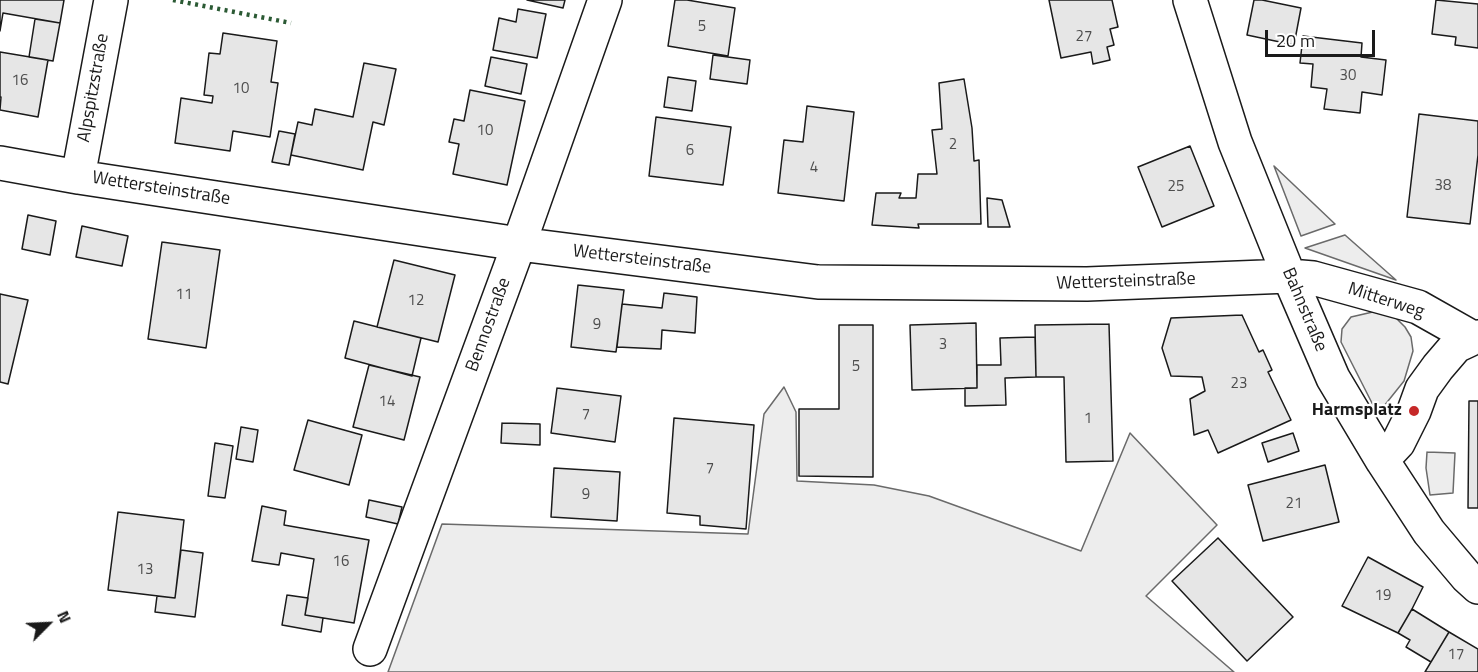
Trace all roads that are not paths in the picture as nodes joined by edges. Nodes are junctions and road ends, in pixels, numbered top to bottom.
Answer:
1 (111, 0) edge
2 (605, 0) edge
3 (1190, 0) edge
4 (0, 163) edge
5 (78, 177) junction
6 (519, 244) junction
7 (1289, 276) junction
8 (1475, 338) edge
9 (1382, 460) junction
10 (1478, 587) edge
11 (370, 649) dead end

1 - 5 street, Alpspitzstraße
2 - 6 street, Bennostraße
3 - 7 street, Bahnstraße
4 - 5 street, Wettersteinstraße
5 - 6 street, Wettersteinstraße
6 - 7 street, Wettersteinstraße
6 - 11 street, Bennostraße
7 - 8 street, Mitterweg
7 - 9 street, Bahnstraße
8 - 9 street
9 - 10 street, Bahnstraße

